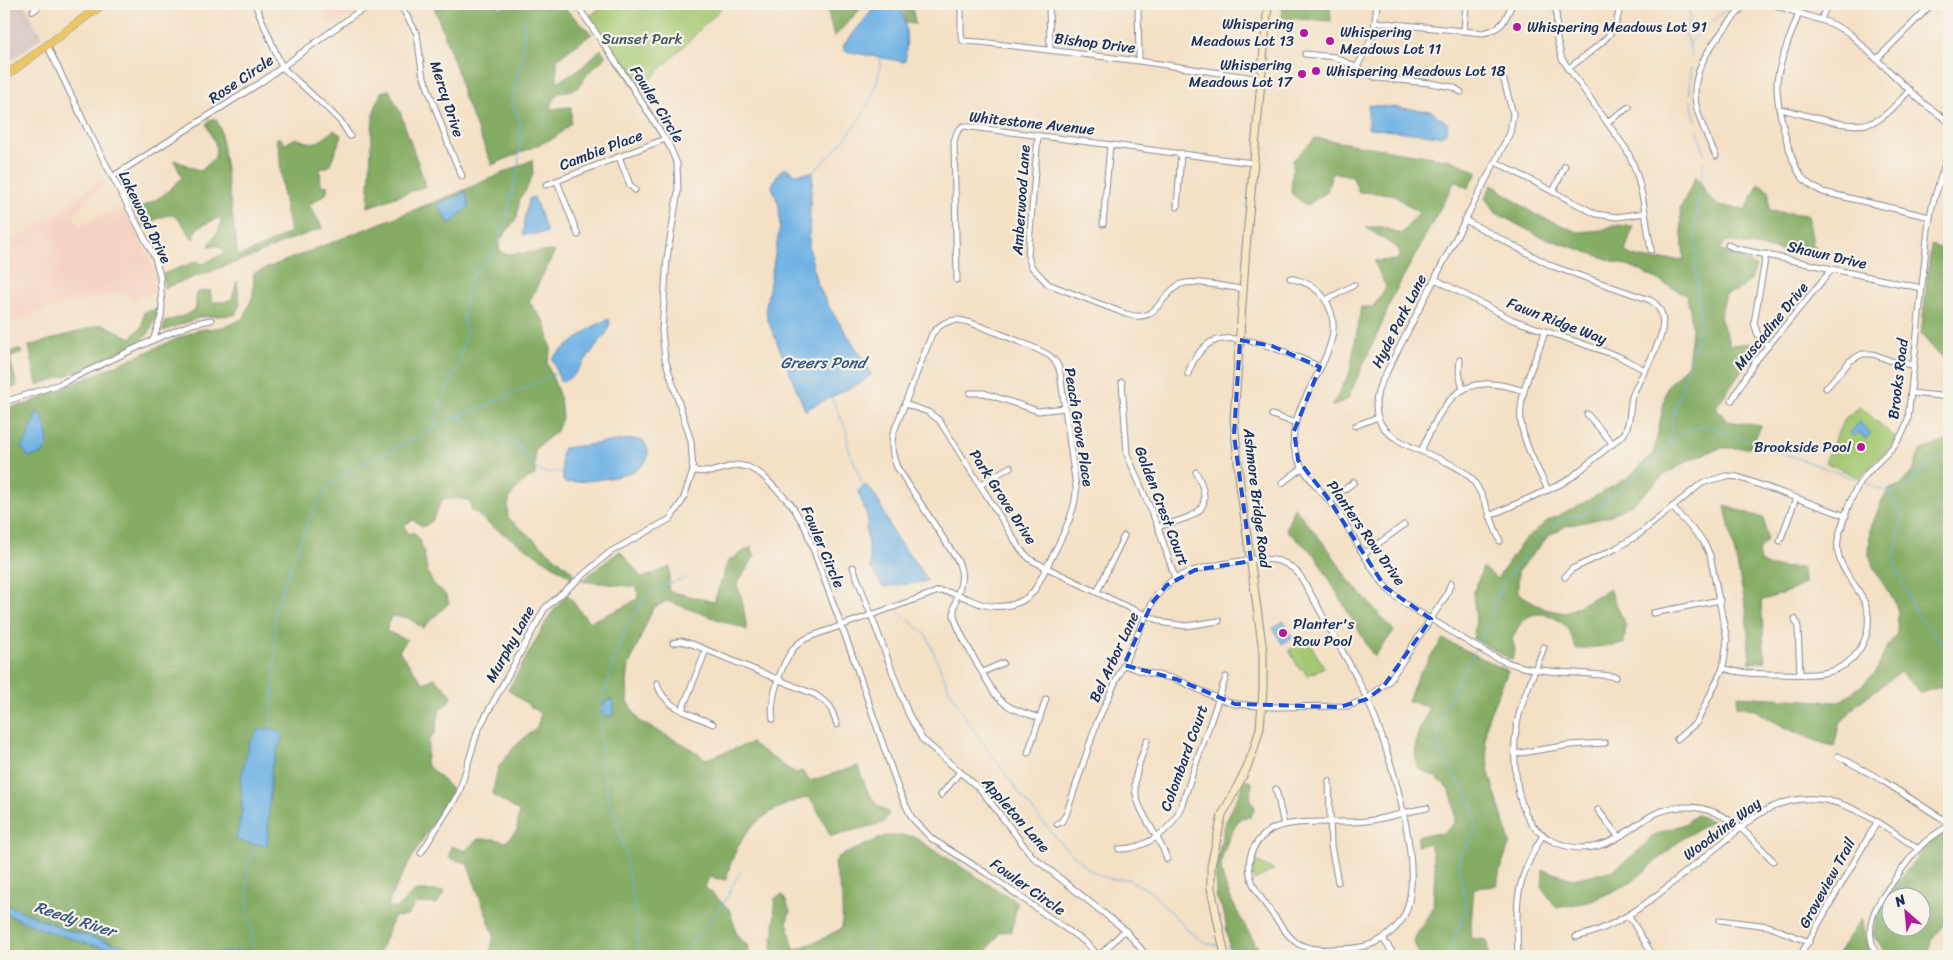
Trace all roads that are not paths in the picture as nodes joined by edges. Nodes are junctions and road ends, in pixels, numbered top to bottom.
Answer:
1 (42, 4) edge
2 (103, 4) edge
3 (255, 4) edge
4 (383, 4) edge
5 (400, 4) edge
6 (576, 4) edge
7 (961, 4) edge
8 (1050, 4) edge
9 (1138, 4) edge
10 (1268, 4) edge
11 (1377, 4) edge
12 (1466, 4) edge
13 (1512, 4) edge
14 (1556, 4) edge
15 (1619, 4) edge
16 (1745, 4) edge
17 (1771, 4) edge
18 (1826, 4) edge
19 (1932, 4) edge
20 (32, 11) dead end
21 (1799, 13) junction
22 (1821, 20) junction
23 (1375, 22) junction
24 (1464, 30) junction
25 (47, 45) junction
26 (1050, 50) junction
27 (1305, 54) dead end
28 (1878, 58) junction
29 (1139, 61) junction
30 (282, 67) junction
31 (1357, 67) junction
32 (1568, 69) junction
33 (1501, 70) dead end
34 (4, 77) edge
35 (1261, 79) junction
36 (1910, 90) junction
37 (1461, 92) dead end
38 (1629, 107) dead end
39 (1779, 109) junction
40 (1607, 122) junction
41 (1949, 122) edge
42 (350, 136) dead end
43 (1038, 136) junction
44 (665, 139) junction
45 (1110, 145) junction
46 (1949, 150) edge
47 (1181, 153) junction
48 (1716, 156) dead end
49 (619, 157) junction
50 (1496, 162) junction
51 (1253, 163) junction
52 (1565, 166) dead end
53 (462, 176) dead end
54 (112, 177) junction
55 (557, 181) junction
56 (546, 185) dead end
57 (635, 190) dead end
58 (1553, 192) junction
59 (1177, 207) dead end
60 (1645, 213) junction
61 (1930, 216) junction
62 (1465, 220) junction
63 (1103, 224) dead end
64 (578, 235) dead end
65 (1728, 245) dead end
66 (1651, 250) dead end
67 (1766, 254) junction
68 (1832, 269) junction
69 (1290, 278) dead end
70 (1435, 279) junction
71 (957, 280) dead end
72 (1354, 285) dead end
73 (1921, 288) junction
74 (1244, 289) junction
75 (1326, 300) junction
76 (211, 320) dead end
77 (1545, 332) junction
78 (153, 340) junction
79 (1240, 340) junction
80 (1768, 346) junction
81 (1460, 360) dead end
82 (1914, 365) junction
83 (1320, 367) junction
84 (1645, 370) junction
85 (1188, 374) dead end
86 (1122, 382) dead end
87 (1826, 388) dead end
88 (1463, 390) junction
89 (1524, 392) junction
90 (970, 393) dead end
91 (1911, 393) junction
92 (1949, 396) edge
93 (1732, 400) dead end
94 (4, 402) edge
95 (905, 404) junction
96 (1065, 408) junction
97 (1587, 414) dead end
98 (1272, 415) dead end
99 (1378, 417) junction
100 (1296, 423) junction
101 (1355, 426) dead end
102 (1613, 444) junction
103 (1421, 451) junction
104 (1010, 467) dead end
105 (1302, 468) junction
106 (693, 471) junction
107 (1196, 472) dead end
108 (1354, 482) dead end
109 (1282, 483) dead end
110 (980, 485) junction
111 (1548, 490) junction
112 (1796, 498) junction
113 (1330, 500) junction
114 (1672, 507) junction
115 (1489, 516) junction
116 (1846, 516) junction
117 (1404, 526) dead end
118 (1158, 527) junction
119 (1124, 536) dead end
120 (1500, 541) dead end
121 (1780, 541) dead end
122 (1364, 554) junction
123 (1251, 561) junction
124 (853, 567) dead end
125 (1046, 568) junction
126 (1565, 577) dead end
127 (1176, 578) junction
128 (1451, 583) dead end
129 (1097, 592) junction
130 (958, 595) junction
131 (1720, 600) junction
132 (1653, 613) dead end
133 (871, 615) junction
134 (1146, 615) junction
135 (1431, 619) junction
136 (1795, 619) dead end
137 (1218, 621) dead end
138 (841, 626) junction
139 (673, 643) dead end
140 (1544, 647) dead end
141 (706, 650) junction
142 (1003, 663) dead end
143 (1124, 665) junction
144 (1723, 668) junction
145 (1536, 669) junction
146 (982, 672) junction
147 (1800, 674) junction
148 (1226, 677) dead end
149 (1616, 677) dead end
150 (779, 680) junction
151 (657, 683) dead end
152 (1046, 699) dead end
153 (1367, 699) junction
154 (1219, 700) junction
155 (1262, 707) junction
156 (682, 710) junction
157 (1040, 718) junction
158 (773, 719) dead end
159 (713, 724) dead end
160 (837, 725) dead end
161 (1147, 740) dead end
162 (1678, 740) dead end
163 (1605, 743) dead end
164 (1028, 753) dead end
165 (1514, 754) junction
166 (1838, 756) dead end
167 (960, 772) junction
168 (1329, 781) dead end
169 (1276, 790) dead end
170 (941, 795) dead end
171 (1427, 808) dead end
172 (1598, 810) dead end
173 (1404, 813) junction
174 (1877, 822) junction
175 (1330, 823) junction
176 (1057, 824) dead end
177 (1949, 824) edge
178 (1284, 825) junction
179 (1741, 828) junction
180 (1543, 835) junction
181 (1157, 836) junction
182 (1618, 836) junction
183 (1119, 849) dead end
184 (1918, 849) junction
185 (421, 853) dead end
186 (1167, 860) dead end
187 (1773, 862) dead end
188 (1338, 882) dead end
189 (1630, 916) junction
190 (1720, 920) dead end
191 (1125, 930) junction
192 (1576, 937) dead end
193 (1383, 938) junction
194 (1809, 942) junction
195 (1099, 956) edge
196 (1147, 956) edge
197 (1226, 956) edge
198 (1395, 956) edge
199 (1518, 956) edge
200 (1653, 956) edge
201 (1800, 956) edge
202 (1877, 956) edge

1 - 20 street
2 - 25 main road
3 - 30 street
4 - 30 street, Rose Circle
5 - 53 street, Mercy Drive
6 - 44 street, Fowler Circle
7 - 26 street, Bishop Drive
8 - 26 street
9 - 29 street
10 - 35 main road, Ashmore Bridge Road
11 - 23 street
12 - 24 street
13 - 24 street
14 - 32 street
15 - 32 street
16 - 48 street
17 - 21 street
18 - 22 street
19 - 28 street
21 - 22 street
21 - 39 street
22 - 28 street
23 - 24 street
23 - 31 street
25 - 34 main road
25 - 54 street, Lakewood Drive
26 - 29 street, Bishop Drive
27 - 31 street
28 - 36 street
29 - 35 street, Bishop Drive
30 - 42 street
30 - 54 street, Rose Circle
31 - 37 street
32 - 40 street
33 - 50 street, Hyde Park Lane
35 - 51 main road, Ashmore Bridge Road
36 - 39 street
36 - 41 street
38 - 40 street
39 - 61 street
40 - 60 street
43 - 45 street, Whitestone Avenue
43 - 71 street, Whitestone Avenue
43 - 74 street, Amberwood Lane
44 - 49 street, Cambie Place
44 - 106 street, Fowler Circle
45 - 47 street, Whitestone Avenue
45 - 63 street
46 - 61 street, Brooks Road
47 - 51 street, Whitestone Avenue
47 - 59 street
49 - 55 street, Cambie Place
49 - 57 street
50 - 58 street
50 - 62 street, Hyde Park Lane
51 - 74 main road, Ashmore Bridge Road
52 - 58 street
54 - 78 street, Lakewood Drive
55 - 56 street, Cambie Place
55 - 64 street
58 - 60 street
60 - 66 street
61 - 73 street, Brooks Road
62 - 70 street, Hyde Park Lane
62 - 84 street
65 - 67 street, Shawn Drive
67 - 68 street, Shawn Drive
67 - 80 street
68 - 73 street, Shawn Drive
68 - 80 street, Muscadine Drive
69 - 75 street
70 - 77 street, Fawn Ridge Way
70 - 99 street, Hyde Park Lane
72 - 75 street
73 - 82 street, Brooks Road
74 - 79 main road, Ashmore Bridge Road
75 - 83 street, Planters Row Drive
76 - 78 street
77 - 84 street, Fawn Ridge Way
77 - 89 street
78 - 94 street
79 - 83 street
79 - 85 street
79 - 123 main road, Ashmore Bridge Road
80 - 93 street, Muscadine Drive
81 - 88 street
82 - 87 street
82 - 91 street, Brooks Road
83 - 100 street, Planters Row Drive
84 - 102 street
86 - 118 street, Golden Crest Court
88 - 89 street
88 - 103 street
89 - 111 street
90 - 96 street
91 - 92 street
91 - 116 street, Brooks Road
95 - 96 street, Peach Grove Place
95 - 110 street, Park Grove Drive
95 - 130 street, Peach Grove Place
96 - 125 street, Peach Grove Place
97 - 102 street
98 - 100 street
99 - 101 street
99 - 103 street
100 - 105 street, Planters Row Drive
102 - 111 street
103 - 115 street
104 - 110 street
105 - 109 street
105 - 113 street, Planters Row Drive
106 - 138 street, Fowler Circle
106 - 185 street, Murphy Lane
107 - 118 street
108 - 113 street
110 - 125 street, Park Grove Drive
111 - 115 street
112 - 114 street
112 - 116 street
112 - 121 street
113 - 122 street, Planters Row Drive
114 - 126 street
114 - 131 street
115 - 120 street
116 - 147 street, Brooks Road
117 - 122 street
118 - 127 street, Golden Crest Court
119 - 129 street
122 - 135 street, Planters Row Drive
123 - 127 street, Bel Arbor Lane
123 - 153 street, Bel Arbor Lane
123 - 155 main road, Ashmore Bridge Road
124 - 133 street, Appleton Lane
125 - 129 street, Park Grove Drive
125 - 130 street, Peach Grove Place
127 - 134 street, Bel Arbor Lane
128 - 135 street
129 - 134 street, Park Grove Drive
130 - 133 street, Peach Grove Place
130 - 146 street
131 - 132 street
131 - 144 street
133 - 138 street, Peach Grove Place
133 - 167 street, Appleton Lane
134 - 137 street, Park Grove Drive
134 - 143 street, Bel Arbor Lane
135 - 145 street, Planters Row Drive
135 - 153 street
136 - 147 street
138 - 150 street, Peach Grove Place
138 - 195 street, Fowler Circle
139 - 141 street
140 - 145 street
141 - 150 street
141 - 156 street
142 - 146 street
143 - 154 street
143 - 176 street, Bel Arbor Lane
144 - 147 street, Brooks Road
144 - 162 street
145 - 149 street, Planters Row Drive
145 - 165 street
146 - 157 street
148 - 154 street, Colombard Court
150 - 158 street, Peach Grove Place
150 - 160 street
151 - 156 street
152 - 157 street
153 - 155 street
153 - 173 street, Bel Arbor Lane
154 - 155 street
154 - 181 street, Colombard Court
155 - 197 main road, Ashmore Bridge Road
156 - 159 street
157 - 164 street
161 - 181 street
163 - 165 street
165 - 180 street
166 - 177 street
167 - 170 street
167 - 191 street, Appleton Lane
168 - 175 street
169 - 178 street
171 - 173 street
172 - 182 street
173 - 175 street
173 - 193 street
174 - 179 street, Woodvine Way
174 - 184 street, Woodvine Way
174 - 194 street, Groveview Trail
175 - 178 street
175 - 188 street
177 - 184 street
178 - 193 street
179 - 182 street
179 - 187 street
179 - 189 street, Woodvine Way
180 - 182 street
180 - 199 street
181 - 183 street, Colombard Court
181 - 186 street
184 - 202 street
189 - 192 street, Woodvine Way
189 - 200 street
190 - 194 street
191 - 195 street
191 - 196 street, Appleton Lane
193 - 198 street
194 - 201 street, Groveview Trail

